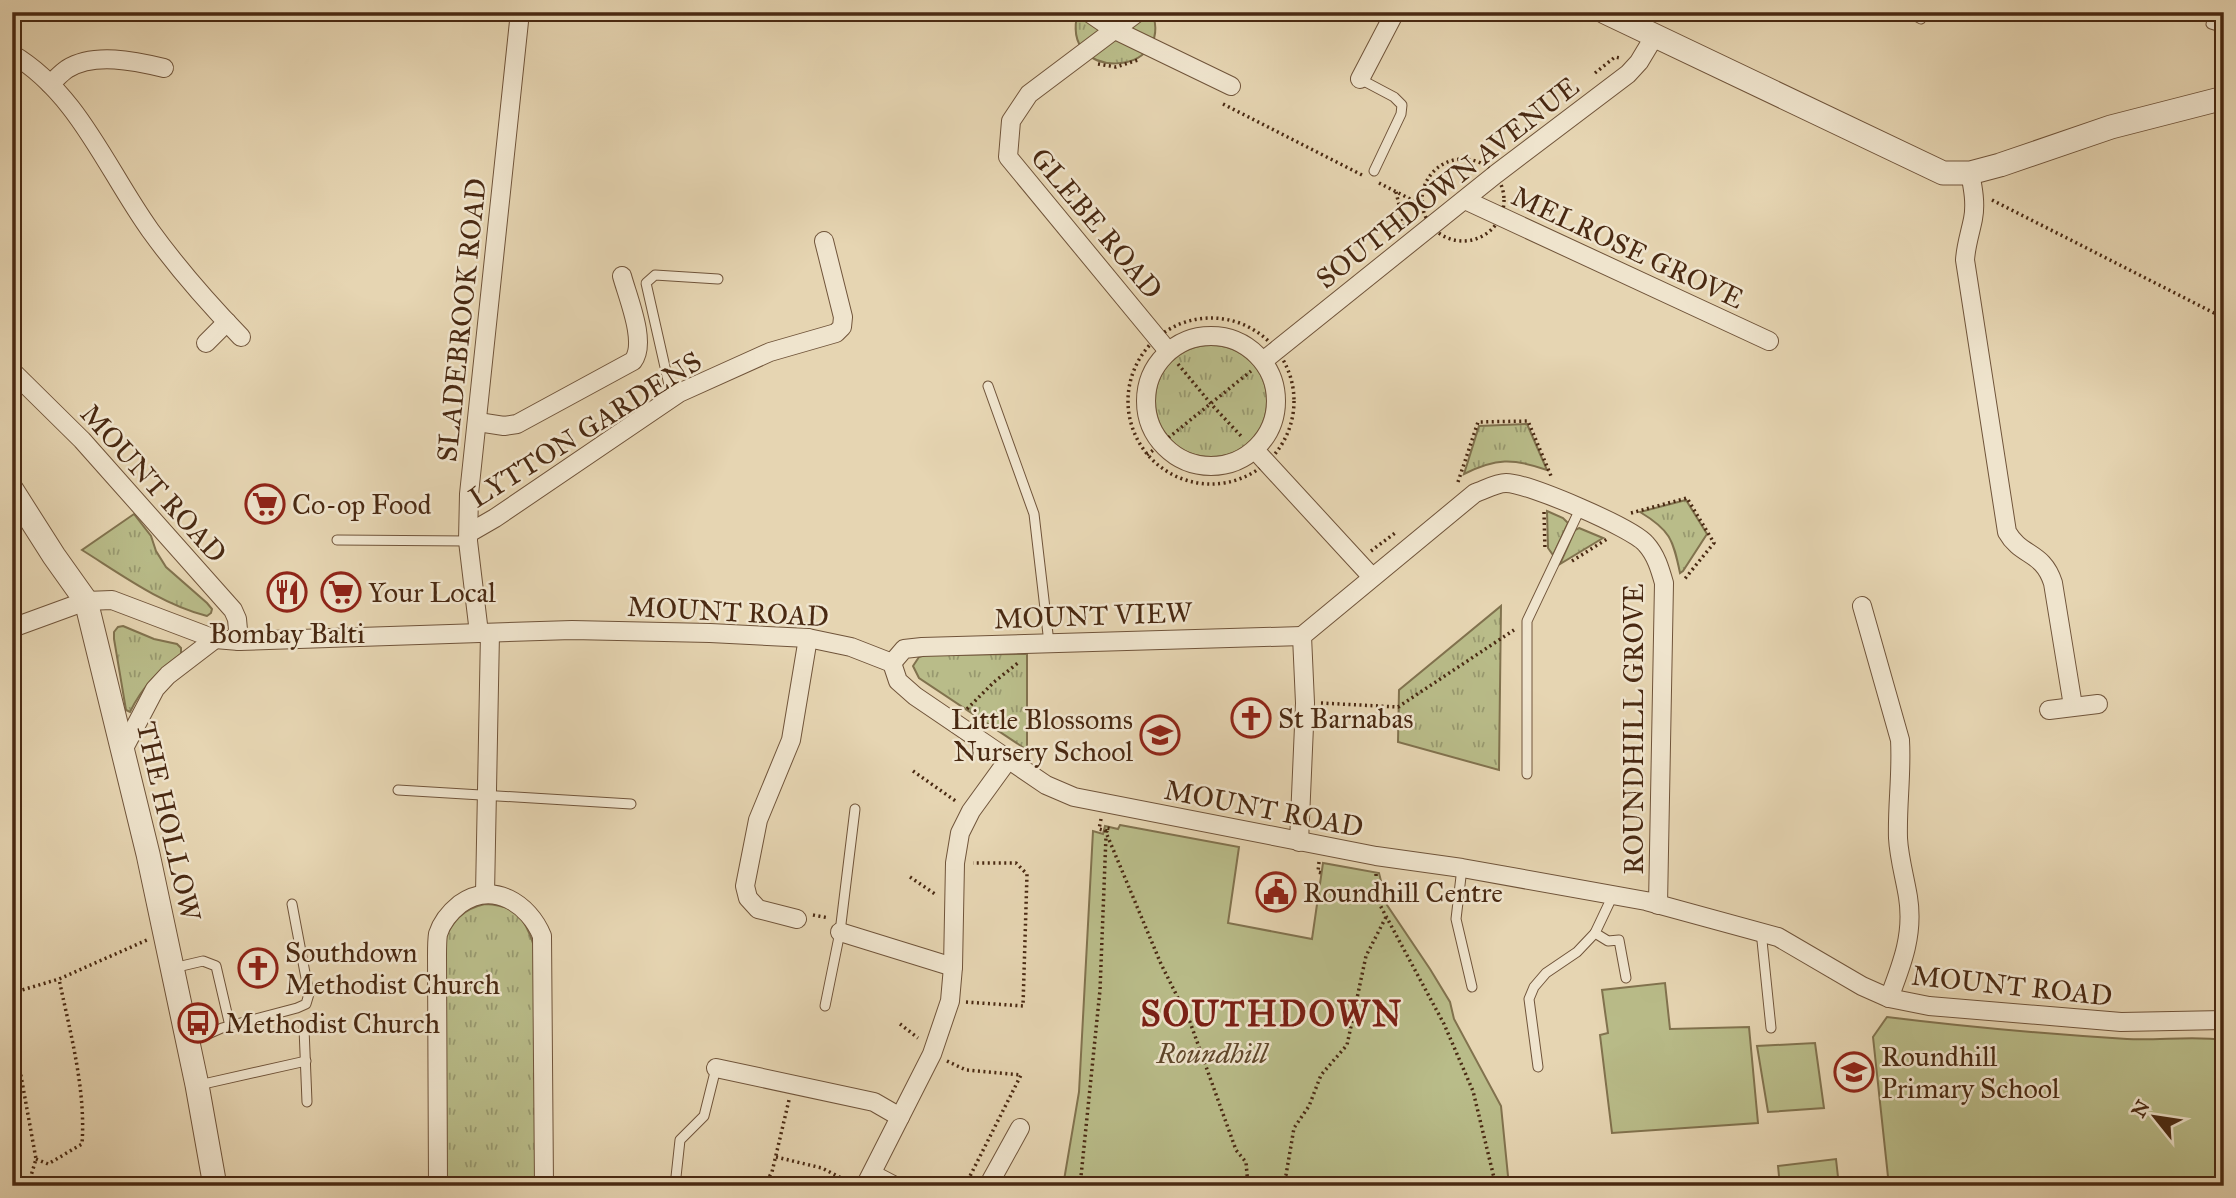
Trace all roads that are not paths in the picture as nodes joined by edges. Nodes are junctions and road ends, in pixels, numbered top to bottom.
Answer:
1 (520, 12) edge
2 (1088, 12) edge
3 (1138, 12) edge
4 (1395, 12) edge
5 (1605, 12) edge
6 (1908, 12) edge
7 (1921, 19) dead end
8 (2211, 23) dead end
9 (2224, 28) edge
10 (1113, 29) junction
11 (1654, 37) junction
12 (12, 54) edge
13 (164, 68) dead end
14 (1360, 79) joint
15 (50, 84) junction
16 (1231, 86) road end
17 (2224, 98) edge
18 (1374, 171) dead end
19 (1972, 182) junction
20 (1465, 200) junction
21 (824, 241) dead end
22 (622, 276) dead end
23 (718, 279) dead end
24 (227, 322) junction
25 (241, 337) dead end
26 (1769, 341) dead end
27 (206, 343) dead end
28 (1162, 344) junction
29 (1270, 355) junction
30 (12, 371) edge
31 (988, 386) dead end
32 (672, 398) junction
33 (478, 422) junction
34 (1261, 457) junction
35 (12, 490) edge
36 (1577, 515) junction
37 (468, 537) junction
38 (337, 540) dead end
39 (1371, 577) junction
40 (86, 601) junction
41 (1863, 606) dead end
42 (12, 628) edge
43 (485, 633) junction
44 (1302, 636) junction
45 (808, 638) junction
46 (215, 639) junction
47 (239, 642) junction
48 (1044, 643) junction
49 (892, 663) junction
50 (2098, 704) dead end
51 (2073, 706) junction
52 (2049, 710) dead end
53 (123, 750) junction
54 (1008, 760) junction
55 (1527, 774) dead end
56 (398, 790) dead end
57 (488, 796) junction
58 (631, 804) dead end
59 (855, 809) dead end
60 (1298, 842) junction
61 (1462, 868) junction
62 (485, 894) junction
63 (1613, 895) junction
64 (292, 904) dead end
65 (1658, 905) junction
66 (797, 919) road end
67 (841, 926) junction
68 (1761, 931) junction
69 (1595, 933) junction
70 (953, 967) junction
71 (171, 968) junction
72 (1626, 978) dead end
73 (1472, 987) dead end
74 (1889, 998) junction
75 (825, 1006) dead end
76 (2224, 1020) edge
77 (230, 1026) junction
78 (304, 1028) dead end
79 (1771, 1028) dead end
80 (188, 1043) junction
81 (306, 1061) junction
82 (1538, 1067) dead end
83 (716, 1068) joint
84 (197, 1085) junction
85 (307, 1102) dead end
86 (900, 1117) junction
87 (1020, 1128) dead end
88 (869, 1180) edge
89 (215, 1186) edge
90 (438, 1186) edge
91 (544, 1186) edge
92 (675, 1186) edge
93 (895, 1186) edge
94 (988, 1186) edge

1 - 33 street, SLADEBROOK ROAD
2 - 10 street
3 - 10 street, GLEBE ROAD
4 - 14 street
5 - 11 street
6 - 7 lane
8 - 9 lane
10 - 16 street
10 - 28 street, GLEBE ROAD
11 - 19 street
11 - 20 street, SOUTHDOWN AVENUE
12 - 15 street
13 - 15 street
14 - 18 lane
15 - 24 street
17 - 19 street
19 - 51 street
20 - 26 street, MELROSE GROVE
20 - 29 street, SOUTHDOWN AVENUE
21 - 32 street, LYTTON GARDENS
22 - 33 street
23 - 32 lane
24 - 25 street
24 - 27 street
28 - 29 street
28 - 34 street
29 - 34 street
30 - 47 street, MOUNT ROAD
31 - 48 lane
32 - 37 street, LYTTON GARDENS
33 - 37 street, SLADEBROOK ROAD
34 - 39 street
35 - 40 street, THE HOLLOW
36 - 39 street, ROUNDHILL GROVE
36 - 55 lane
36 - 65 street, ROUNDHILL GROVE
37 - 38 lane
37 - 43 street, SLADEBROOK ROAD
39 - 44 street, ROUNDHILL GROVE
40 - 42 street
40 - 46 street, MOUNT ROAD
40 - 53 street, THE HOLLOW
41 - 74 street
43 - 45 street, MOUNT ROAD
43 - 47 street, MOUNT ROAD
43 - 57 street, SLADEBROOK ROAD
44 - 48 street, MOUNT VIEW
44 - 60 street
45 - 49 street, MOUNT ROAD
45 - 66 street
46 - 47 street, MOUNT ROAD
46 - 53 street
48 - 49 street, MOUNT VIEW
49 - 54 street, MOUNT ROAD
50 - 51 street
51 - 52 street
53 - 71 street, THE HOLLOW
54 - 60 street, MOUNT ROAD
54 - 70 street
56 - 57 lane
57 - 58 lane
57 - 62 street, SLADEBROOK ROAD
59 - 67 lane
60 - 61 street, MOUNT ROAD
61 - 63 street, MOUNT ROAD
61 - 73 lane
62 - 90 street
62 - 91 street
63 - 65 street, MOUNT ROAD
63 - 69 lane
64 - 77 lane
65 - 68 street, MOUNT ROAD
67 - 70 street
67 - 75 lane
68 - 74 street, MOUNT ROAD
68 - 79 lane
69 - 72 lane
69 - 82 lane
70 - 86 street
71 - 77 lane
71 - 80 street, THE HOLLOW
74 - 76 street, MOUNT ROAD
77 - 80 lane
78 - 81 lane
80 - 84 street, THE HOLLOW
81 - 84 lane
81 - 85 lane
83 - 86 street
83 - 92 lane
84 - 89 street, THE HOLLOW
86 - 88 street
87 - 94 street
88 - 93 street

